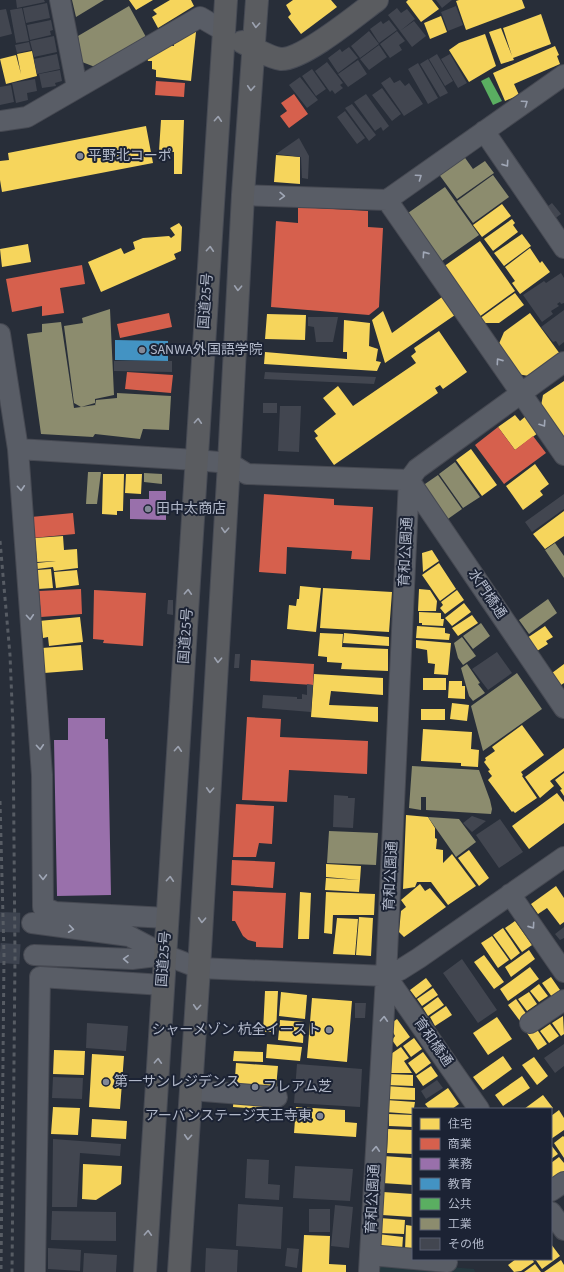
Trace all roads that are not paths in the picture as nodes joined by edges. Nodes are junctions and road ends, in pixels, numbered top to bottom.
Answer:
1 (60, 0) edge
2 (226, 0) edge
3 (257, 0) edge
4 (377, 0) edge
5 (224, 31) junction
6 (254, 49) junction
7 (564, 76) edge
8 (77, 87) junction
9 (0, 121) edge
10 (484, 132) junction
11 (243, 195) junction
12 (387, 200) junction
13 (564, 248) edge
14 (0, 334) edge
15 (564, 362) edge
16 (522, 393) junction
17 (18, 449) junction
18 (564, 455) edge
19 (196, 460) junction
20 (229, 463) junction
21 (409, 480) junction
22 (564, 708) edge
23 (564, 856) edge
24 (510, 894) junction
25 (167, 918) junction
26 (32, 923) tunnel mouth
27 (34, 955) tunnel mouth
28 (164, 955) junction
29 (200, 968) junction
30 (564, 972) edge
31 (386, 976) junction
32 (163, 985) junction
33 (564, 1000) edge
34 (530, 1023) dead end
35 (191, 1090) junction
36 (277, 1097) dead end
37 (478, 1108) edge
38 (564, 1182) edge
39 (552, 1191) edge
40 (552, 1213) edge
41 (564, 1230) edge
42 (447, 1262) dead end
43 (370, 1264) edge
44 (35, 1272) edge
45 (145, 1272) edge
46 (178, 1272) edge

1 - 8 street
2 - 5 highway, 国道25号
3 -> 6 highway
4 - 6 highway
5 - 6 highway
5 - 8 street
19 -> 5 highway, 国道25号
6 -> 11 highway
10 -> 7 street
8 - 9 street
12 -> 10 street
10 -> 13 street
11 -> 12 street
11 -> 20 highway
16 -> 12 street
14 - 17 street
15 - 16 street
16 -> 18 street
16 - 21 street
17 - 19 street
17 -> 25 street
19 - 20 street
25 -> 19 highway, 国道25号
20 - 21 street
20 -> 29 highway
21 - 22 street, 水門橋通
21 - 31 street, 育和公園通
23 - 24 street
24 -> 30 street
24 - 31 street
25 - 28 highway, 国道25号
26 -> 28 street
28 -> 27 street
28 - 29 street
28 - 32 highway, 国道25号
29 - 31 street
29 -> 35 highway
31 - 37 street, 育和橋通
43 -> 31 street, 育和公園通
32 - 44 street
45 -> 32 highway, 国道25号
33 - 34 street
35 - 36 street
35 -> 46 highway
38 - 39 street
40 - 41 street
42 - 43 street

